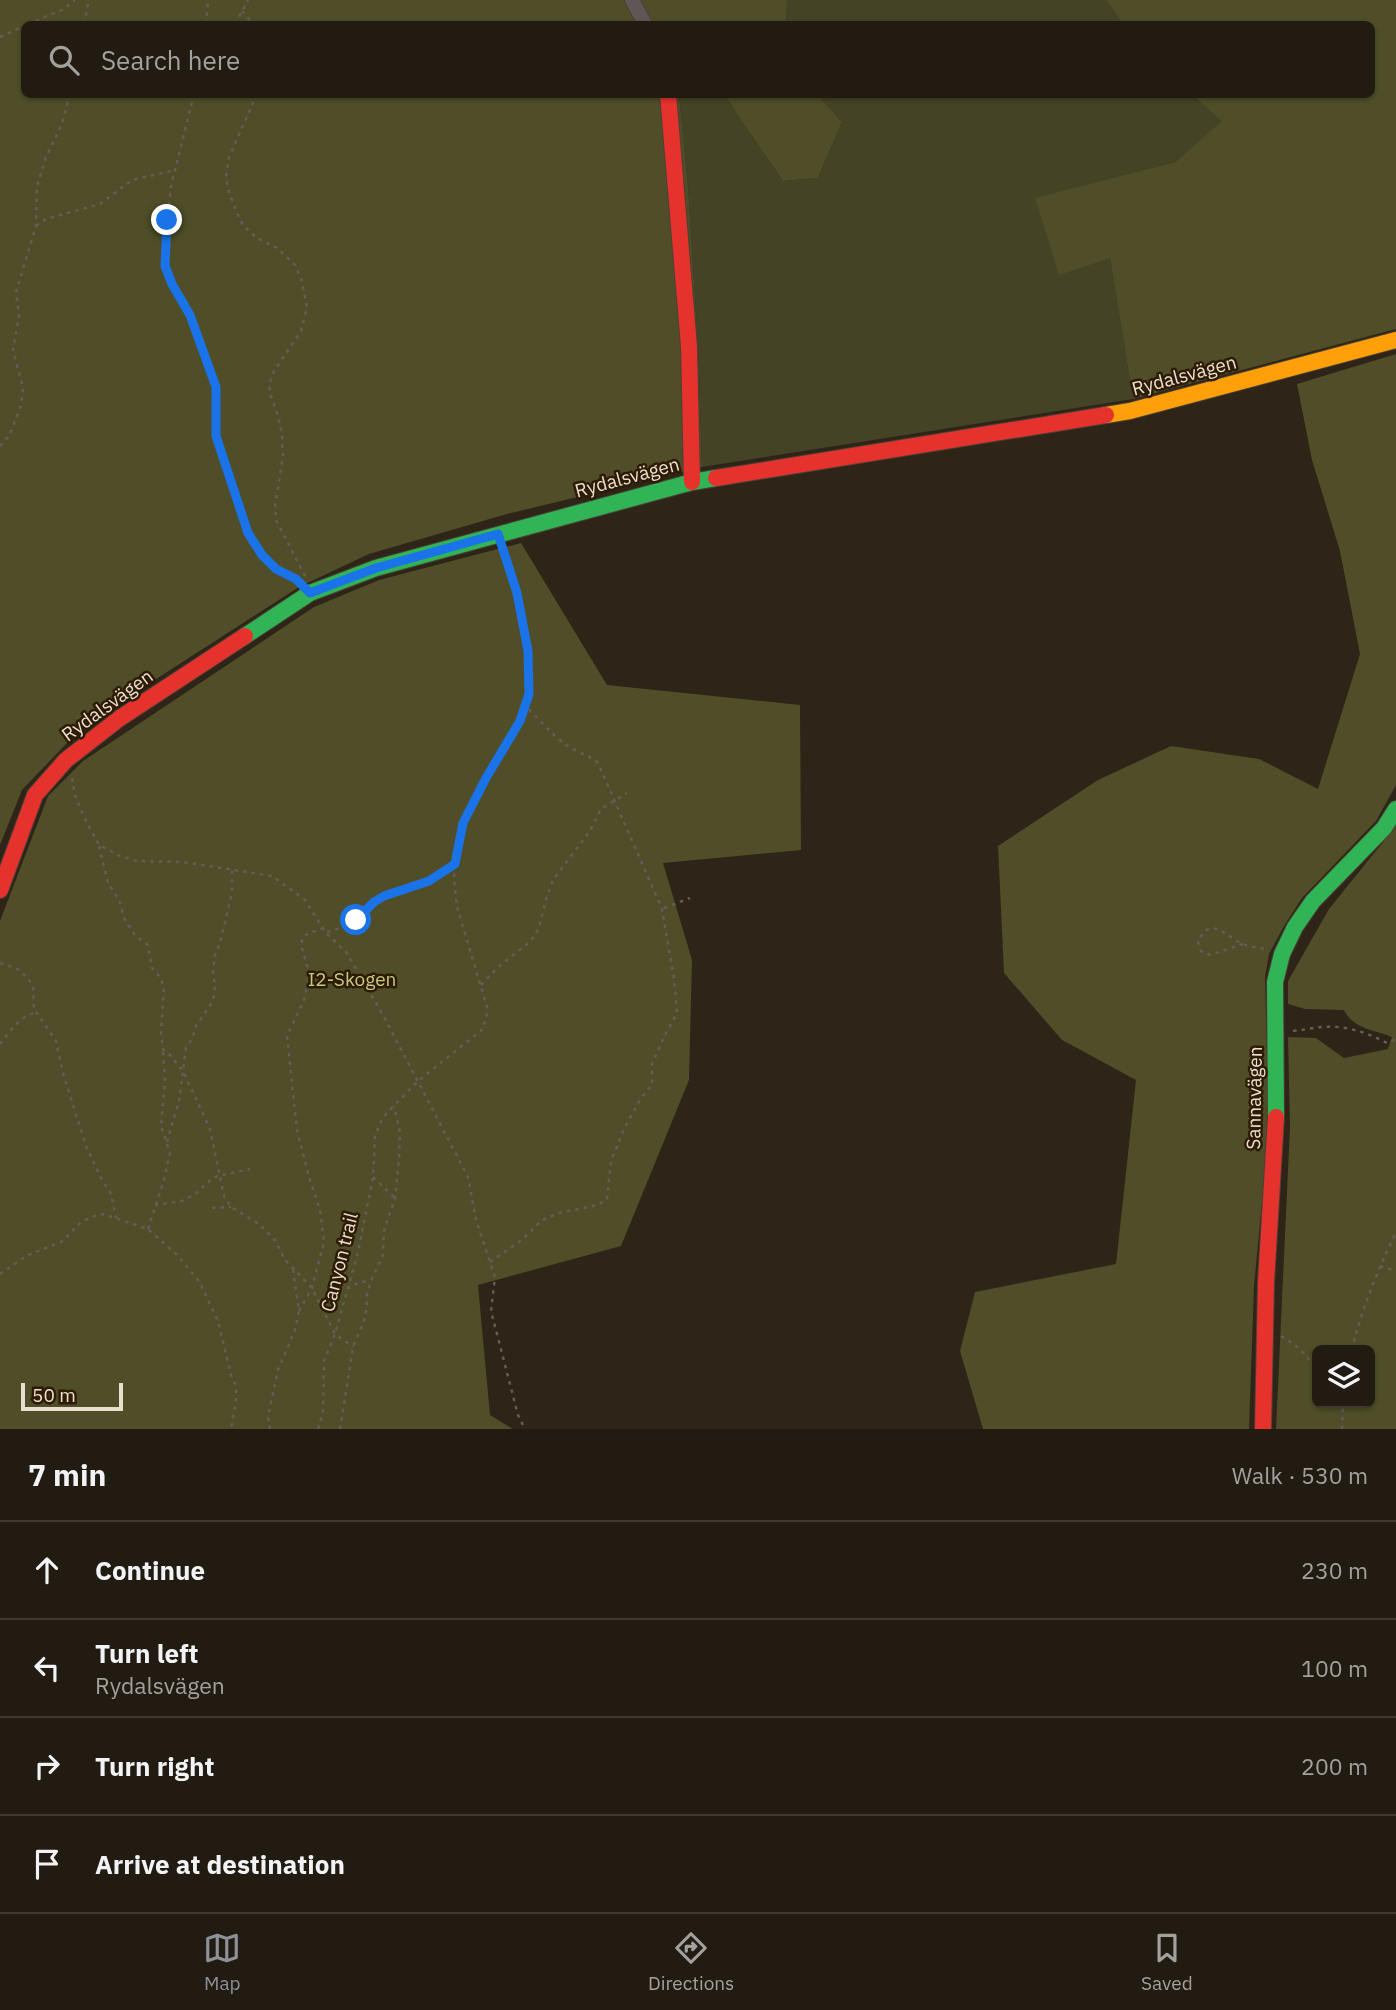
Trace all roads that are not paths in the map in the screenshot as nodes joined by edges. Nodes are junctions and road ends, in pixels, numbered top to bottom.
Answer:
1 (632, 0) edge
2 (643, 21) edge
3 (668, 98) edge
4 (1396, 340) edge
5 (692, 481) junction
6 (1396, 809) edge
7 (0, 890) edge
8 (1263, 1429) edge

1 - 2 street
3 - 5 street
4 - 5 street, Rydalsvägen
5 - 7 street, Rydalsvägen
6 - 8 street, Sannavägen

